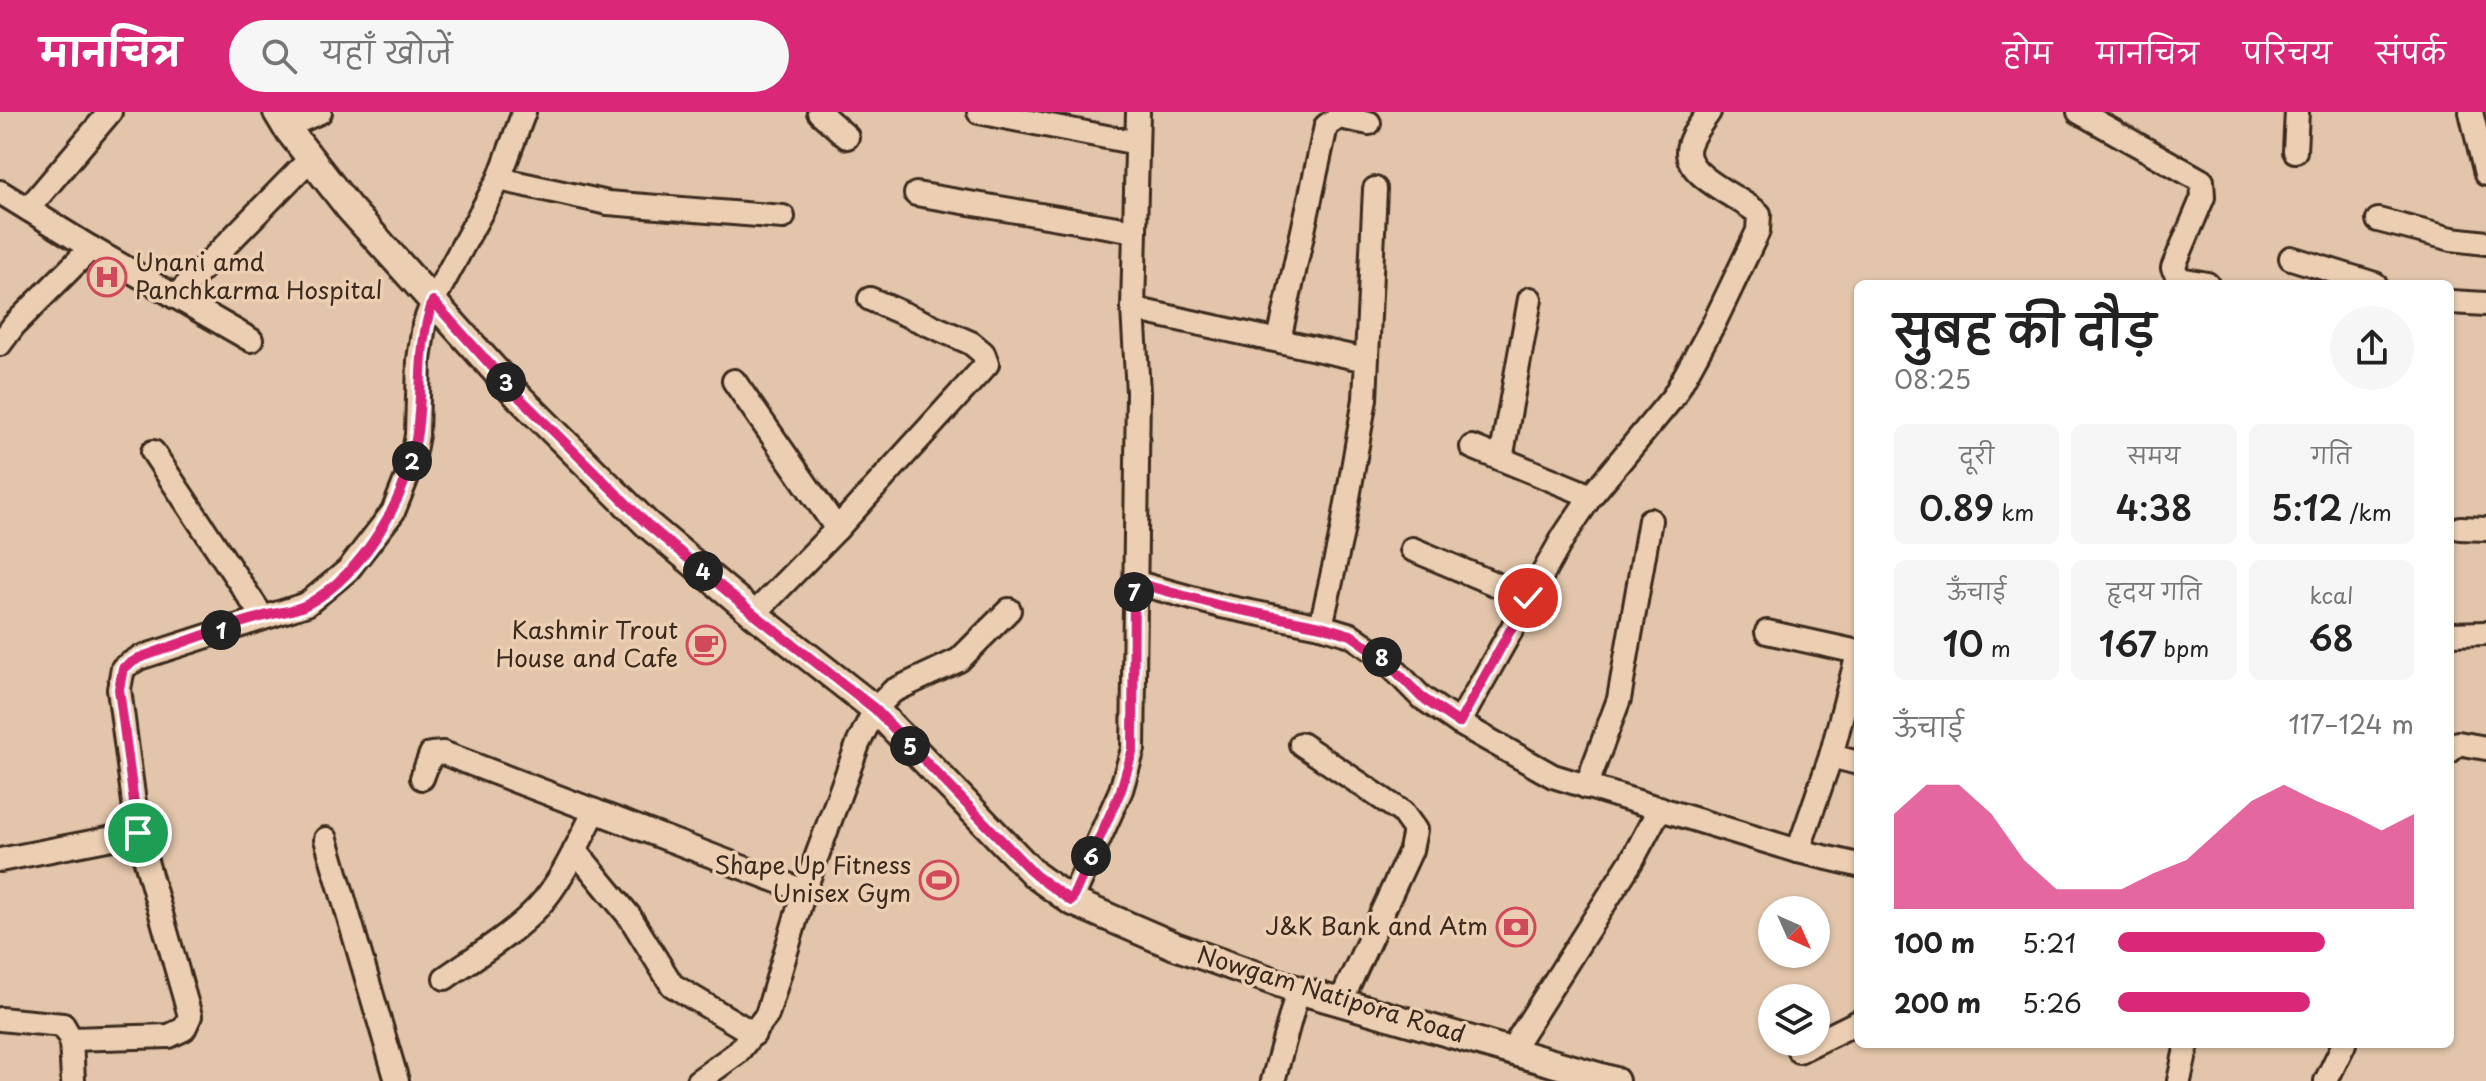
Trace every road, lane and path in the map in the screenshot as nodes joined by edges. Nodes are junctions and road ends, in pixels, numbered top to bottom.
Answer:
1 (110, 112) edge
2 (320, 112) edge
3 (524, 112) edge
4 (819, 112) edge
5 (979, 112) edge
6 (1138, 112) edge
7 (1709, 112) edge
8 (2079, 112) edge
9 (2297, 112) edge
10 (2471, 112) edge
11 (281, 120) edge
12 (1369, 123) dead end
13 (847, 137) dead end
14 (1137, 143) junction
15 (2295, 151) dead end
16 (310, 159) junction
17 (2486, 174) edge
18 (499, 179) junction
19 (1375, 189) dead end
20 (0, 192) edge
21 (916, 194) dead end
22 (28, 209) junction
23 (783, 217) dead end
24 (2378, 220) dead end
25 (1135, 231) junction
26 (2486, 243) edge
27 (91, 248) junction
28 (2291, 258) dead end
29 (2185, 280) edge
30 (2362, 280) edge
31 (175, 297) junction
32 (870, 299) dead end
33 (1530, 299) dead end
34 (433, 301) junction
35 (2454, 302) edge
36 (2486, 304) edge
37 (1133, 309) junction
38 (251, 340) dead end
39 (1279, 340) junction
40 (0, 344) edge
41 (1366, 360) junction
42 (734, 381) dead end
43 (1472, 447) dead end
44 (153, 452) dead end
45 (1501, 459) junction
46 (1591, 496) junction
47 (1650, 520) dead end
48 (2460, 528) dead end
49 (837, 529) junction
50 (2486, 529) edge
51 (1412, 549) dead end
52 (1134, 582) junction
53 (1528, 598) junction
54 (1009, 610) dead end
55 (754, 614) junction
56 (262, 616) junction
57 (1321, 626) junction
58 (1767, 632) dead end
59 (2486, 633) edge
60 (2454, 634) edge
61 (1854, 652) edge
62 (1854, 668) edge
63 (875, 709) junction
64 (1459, 723) junction
65 (1301, 744) dead end
66 (2454, 747) edge
67 (2486, 748) edge
68 (1831, 756) junction
69 (1854, 762) edge
70 (422, 778) dead end
71 (1586, 787) junction
72 (1660, 808) junction
73 (595, 811) junction
74 (138, 833) junction
75 (326, 839) dead end
76 (575, 850) junction
77 (1798, 851) junction
78 (0, 860) edge
79 (1854, 864) edge
80 (804, 891) junction
81 (1071, 901) junction
82 (445, 978) dead end
83 (1298, 990) junction
84 (1340, 1003) junction
85 (0, 1019) edge
86 (1854, 1024) edge
87 (754, 1034) junction
88 (1830, 1036) edge
89 (71, 1039) junction
90 (2186, 1048) edge
91 (2342, 1048) edge
92 (1512, 1049) junction
93 (1560, 1073) edge
94 (73, 1081) edge
95 (397, 1081) edge
96 (698, 1081) edge
97 (1273, 1081) edge
98 (1615, 1081) edge
99 (2179, 1081) edge
100 (2326, 1081) edge

1 - 22 street
2 - 11 street
3 - 18 street
4 - 13 street
5 - 14 street
6 - 14 street
7 - 46 street
8 - 29 street
9 - 15 street
10 - 17 street
11 - 16 main road, Nowgam Natipora Road
12 - 39 street
14 - 25 street
16 - 31 street
16 - 34 main road, Nowgam Natipora Road
18 - 23 street
18 - 34 street
19 - 41 street
20 - 22 street
21 - 25 street
22 - 27 street
24 - 26 street
25 - 37 street
27 - 31 street
27 - 40 street
28 - 30 street
31 - 38 street
32 - 49 street
33 - 45 street
34 - 55 main road, Nowgam Natipora Road
34 - 56 street
35 - 36 street
37 - 39 street
37 - 52 street
39 - 41 street
41 - 57 street
42 - 49 street
43 - 45 street
44 - 56 street
45 - 46 street
46 - 53 street
47 - 71 street
48 - 50 street
49 - 55 street
51 - 53 street
52 - 57 street
52 - 81 street
53 - 64 street
54 - 63 street
55 - 63 main road, Nowgam Natipora Road
56 - 74 street
57 - 64 street
58 - 61 street
59 - 60 street
62 - 68 street
63 - 80 street
63 - 81 main road, Nowgam Natipora Road
64 - 71 street
65 - 84 street
66 - 67 street
68 - 69 street
68 - 77 street
70 - 73 street
71 - 72 street
72 - 77 street
72 - 92 street
73 - 76 street
73 - 80 street
74 - 78 street
74 - 89 street
75 - 95 street
76 - 82 street
76 - 87 street
77 - 79 street
80 - 87 street
81 - 83 main road, Nowgam Natipora Road
83 - 84 main road, Nowgam Natipora Road
83 - 97 street
84 - 92 main road, Nowgam Natipora Road
85 - 89 street
86 - 88 street
87 - 96 street
89 - 94 street
90 - 99 street
91 - 100 street
92 - 93 main road, Nowgam Natipora Road
93 - 98 main road, Nowgam Natipora Road

